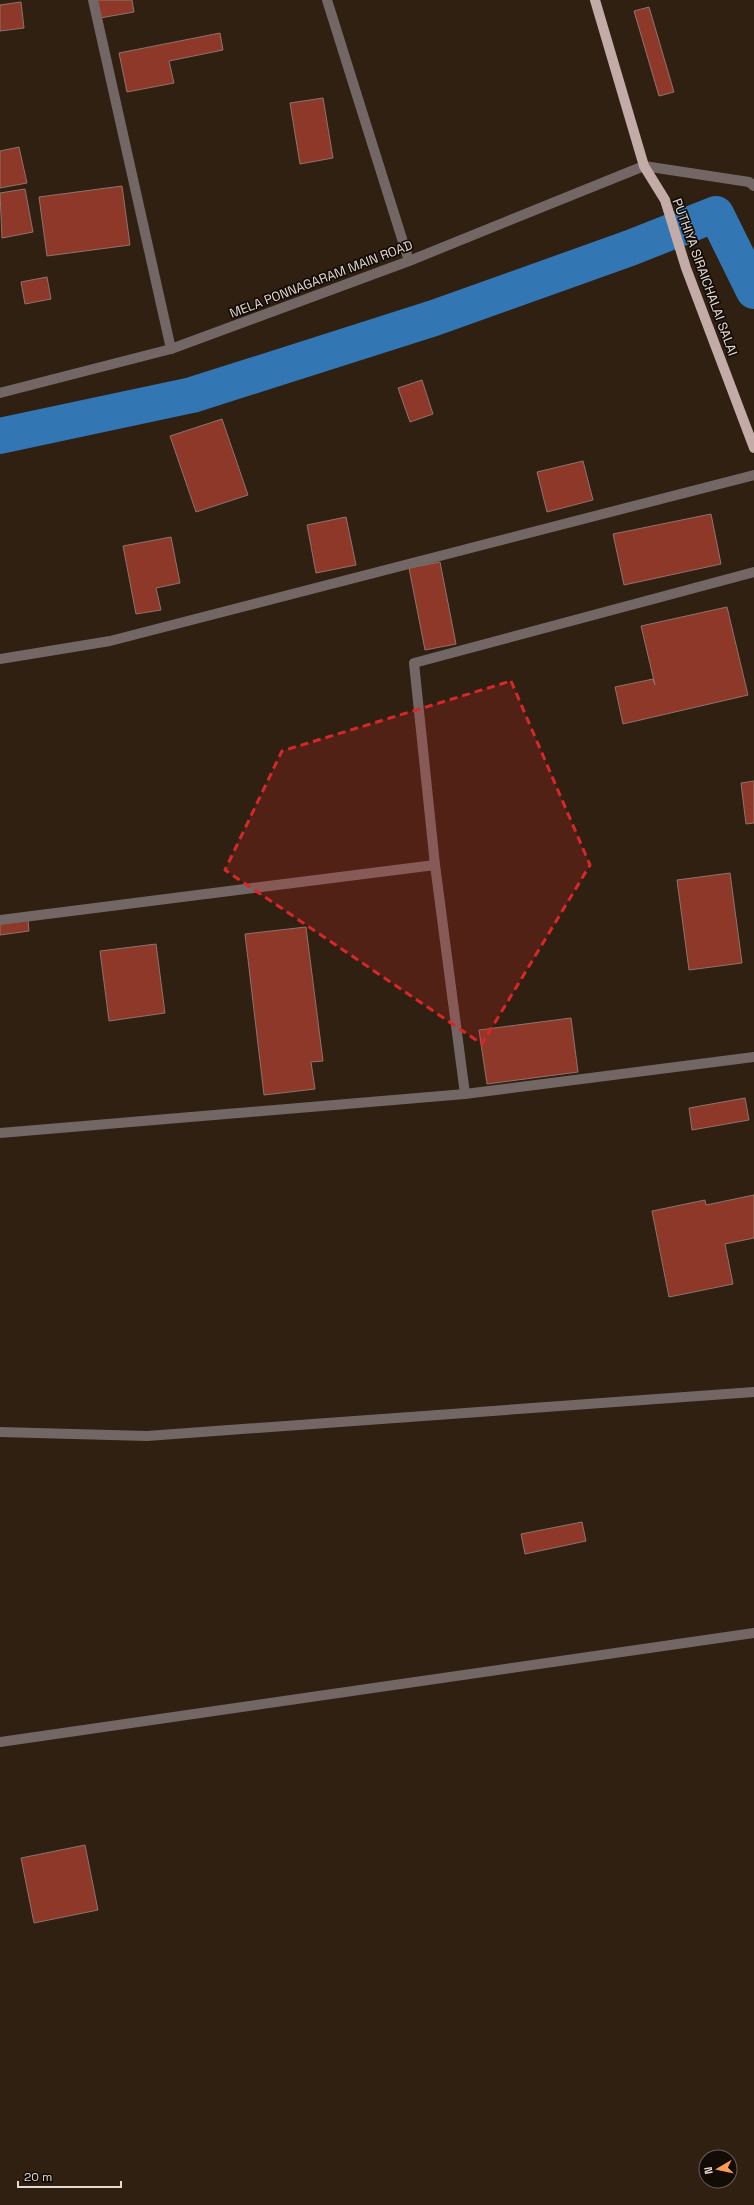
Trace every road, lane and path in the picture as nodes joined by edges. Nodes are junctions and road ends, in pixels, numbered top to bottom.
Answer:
1 (93, 0) edge
2 (327, 0) edge
3 (595, 0) edge
4 (644, 166) junction
5 (754, 186) edge
6 (409, 261) junction
7 (172, 349) junction
8 (0, 393) edge
9 (754, 448) edge
10 (754, 475) edge
11 (754, 572) edge
12 (0, 658) edge
13 (435, 865) junction
14 (0, 920) edge
15 (754, 1057) edge
16 (465, 1094) junction
17 (0, 1133) edge
18 (754, 1392) edge
19 (0, 1432) edge
20 (754, 1633) edge
21 (0, 1742) edge

1 - 7 street
2 - 6 street
3 - 4 main road, PUTHIYA SIRAICHALAI SALAI
4 - 5 street
4 - 6 street, MELA PONNAGARAM MAIN ROAD
4 - 9 main road, PUTHIYA SIRAICHALAI SALAI
6 - 7 street, MELA PONNAGARAM MAIN ROAD
7 - 8 street, MELA PONNAGARAM MAIN ROAD
10 - 12 street
11 - 13 street
13 - 14 street
13 - 16 street
15 - 16 street
16 - 17 street
18 - 19 street
20 - 21 street

